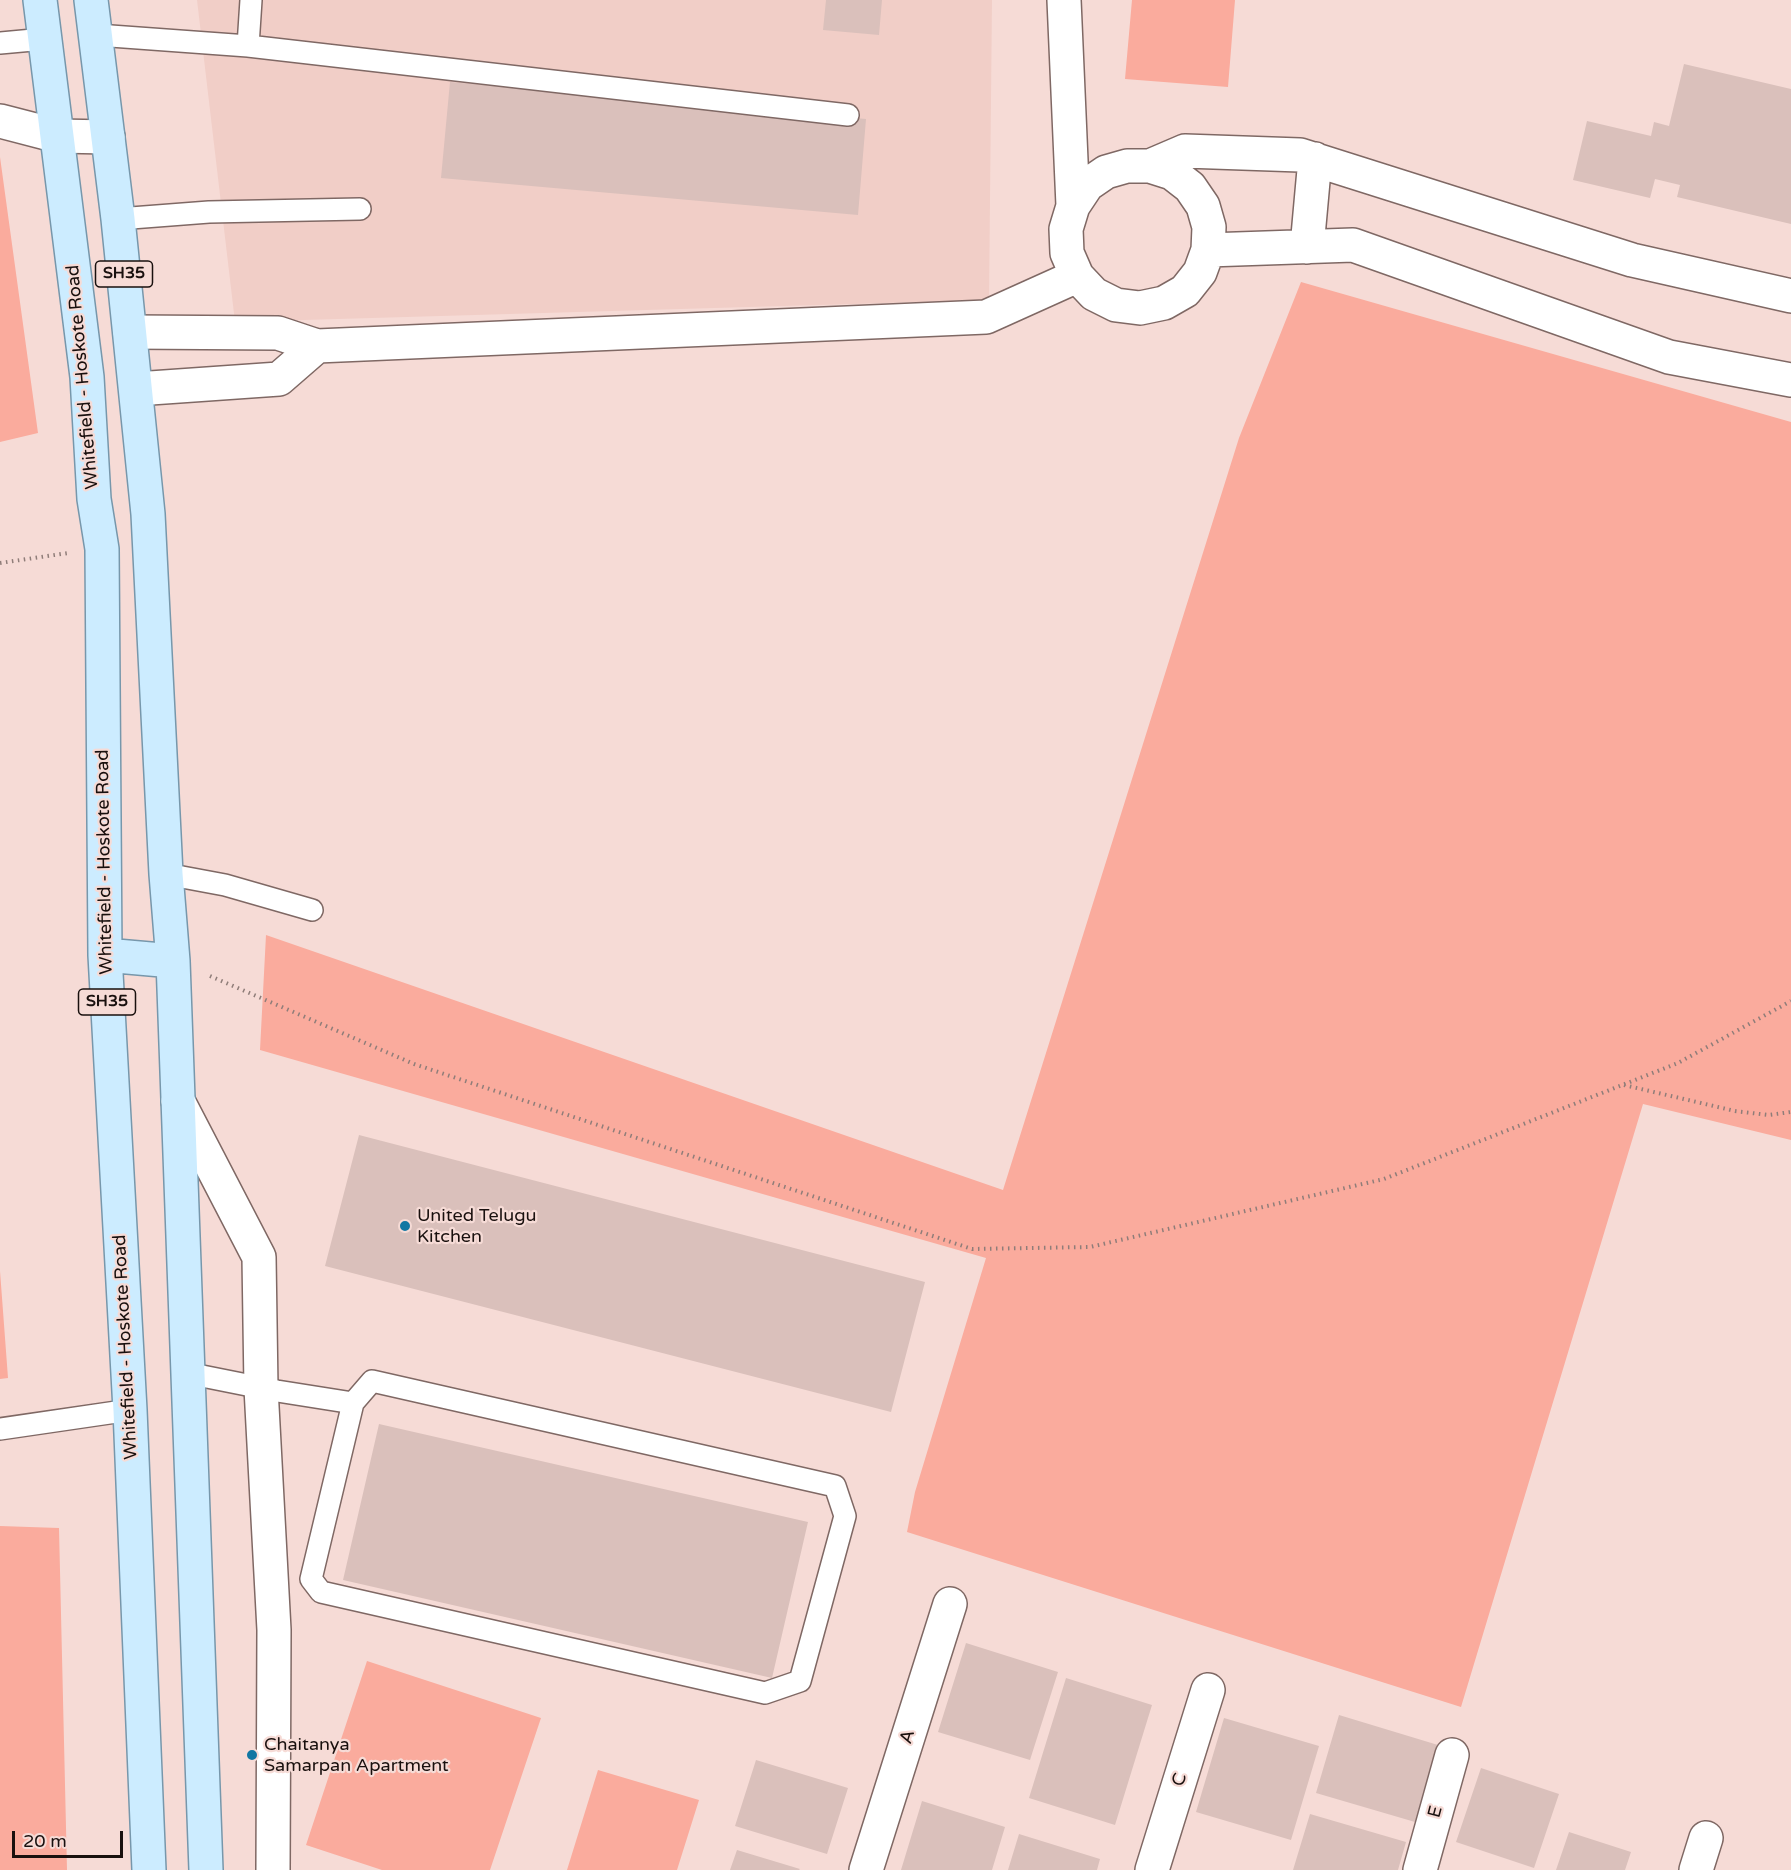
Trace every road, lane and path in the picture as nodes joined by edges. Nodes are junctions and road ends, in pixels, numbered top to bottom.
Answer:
1 (40, 0) edge
2 (91, 0) edge
3 (251, 0) edge
4 (1064, 0) edge
5 (97, 35) junction
6 (44, 39) junction
7 (0, 42) edge
8 (248, 46) junction
9 (848, 115) dead end
10 (0, 121) edge
11 (58, 136) junction
12 (108, 137) junction
13 (1314, 159) junction
14 (1150, 166) junction
15 (1072, 206) junction
16 (360, 209) dead end
17 (118, 219) junction
18 (1308, 247) junction
19 (1208, 250) junction
20 (1077, 276) junction
21 (1791, 296) edge
22 (130, 332) junction
23 (317, 346) junction
24 (1791, 380) edge
25 (136, 389) junction
26 (102, 549) junction
27 (0, 563) edge
28 (166, 874) junction
29 (312, 910) dead end
30 (105, 955) junction
31 (173, 961) junction
32 (1791, 1001) edge
33 (1622, 1084) junction
34 (178, 1101) junction
35 (1791, 1112) edge
36 (187, 1373) junction
37 (261, 1388) junction
38 (353, 1403) junction
39 (130, 1410) junction
40 (0, 1429) edge
41 (950, 1604) dead end
42 (1208, 1690) dead end
43 (1452, 1755) dead end
44 (1706, 1838) dead end
45 (149, 1870) edge
46 (206, 1870) edge
47 (273, 1870) edge
48 (866, 1870) edge
49 (1152, 1870) edge
50 (1420, 1870) edge
51 (1696, 1870) edge

1 - 6 main road, Whitefield - Hoskote Road / SH35
2 - 5 main road, SH35
3 - 8 lane
4 - 15 street
5 - 8 lane
5 - 12 main road, SH35
6 - 7 lane
6 - 11 main road, Whitefield - Hoskote Road / SH35
8 - 9 lane
10 - 11 street
11 - 12 street
11 - 26 main road, Whitefield - Hoskote Road / SH35
12 - 17 main road, SH35
13 - 14 street
13 - 18 street
13 - 21 street
14 - 15 street
14 - 19 street
15 - 20 street
16 - 17 lane
17 - 22 main road, SH35
18 - 19 street
18 - 24 street
19 - 20 street
20 - 23 street
22 - 23 street
22 - 25 main road, SH35
23 - 25 street
25 - 28 main road, SH35
26 - 27 path
26 - 30 main road, Whitefield - Hoskote Road / SH35
28 - 29 lane
28 - 31 main road, SH35
30 - 31 main road
30 - 39 main road, Whitefield - Hoskote Road / SH35
31 - 33 path
31 - 34 main road, SH35
32 - 33 path
33 - 35 path
34 - 36 main road, SH35
34 - 37 street
36 - 37 lane
36 - 46 main road, SH35
37 - 38 lane
37 - 47 street
38 - 38 lane
39 - 40 lane
39 - 45 main road, Whitefield - Hoskote Road / SH35
41 - 48 street, A
42 - 49 street, C
43 - 50 street, E
44 - 51 street

